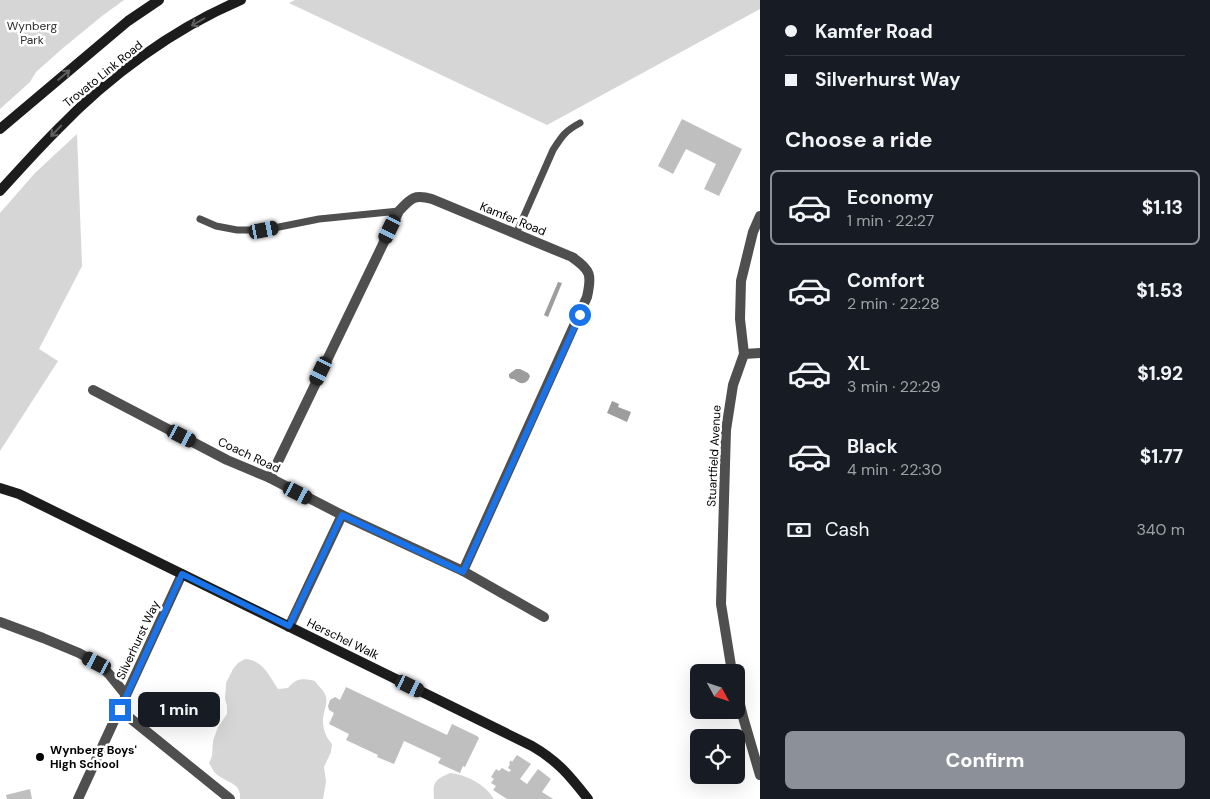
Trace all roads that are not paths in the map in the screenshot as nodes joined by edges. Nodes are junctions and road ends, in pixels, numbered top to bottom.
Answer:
1 (159, 0) edge
2 (241, 0) edge
3 (580, 123) dead end
4 (0, 129) edge
5 (0, 191) edge
6 (399, 211) junction
7 (760, 216) edge
8 (200, 219) dead end
9 (516, 234) junction
10 (760, 353) edge
11 (744, 354) junction
12 (93, 390) dead end
13 (270, 478) junction
14 (0, 482) edge
15 (0, 488) edge
16 (19, 494) junction
17 (342, 515) junction
18 (463, 572) junction
19 (182, 574) junction
20 (544, 617) dead end
21 (0, 622) edge
22 (289, 626) junction
23 (731, 664) edge
24 (126, 695) junction
25 (120, 710) junction
26 (745, 719) edge
27 (760, 775) edge
28 (78, 799) edge
29 (230, 799) edge
30 (588, 799) edge

4 -> 1 main road, Trovato Link Road
2 -> 5 main road, Trovato Link Road
3 - 9 lane
6 - 8 lane
6 - 9 street, Kamfer Road
6 - 13 street, Kamfer Road
7 - 11 street, Stuartfield Avenue
9 - 18 street, Kamfer Road
10 - 11 street
11 - 23 street, Stuartfield Avenue
12 - 13 street, Coach Road
13 - 17 street, Coach Road
14 - 16 main road, Herschel Walk
15 - 16 main road, Herschel Walk
16 - 19 main road, Herschel Walk
17 - 18 street, Coach Road
17 - 22 street
18 - 20 street, Coach Road
19 - 22 main road, Herschel Walk
19 - 24 street, Silverhurst Way
21 - 24 street
22 - 30 main road, Herschel Walk
24 - 25 street, Silverhurst Way
25 - 28 street, Silverhurst Way
25 - 29 street
26 - 27 street

